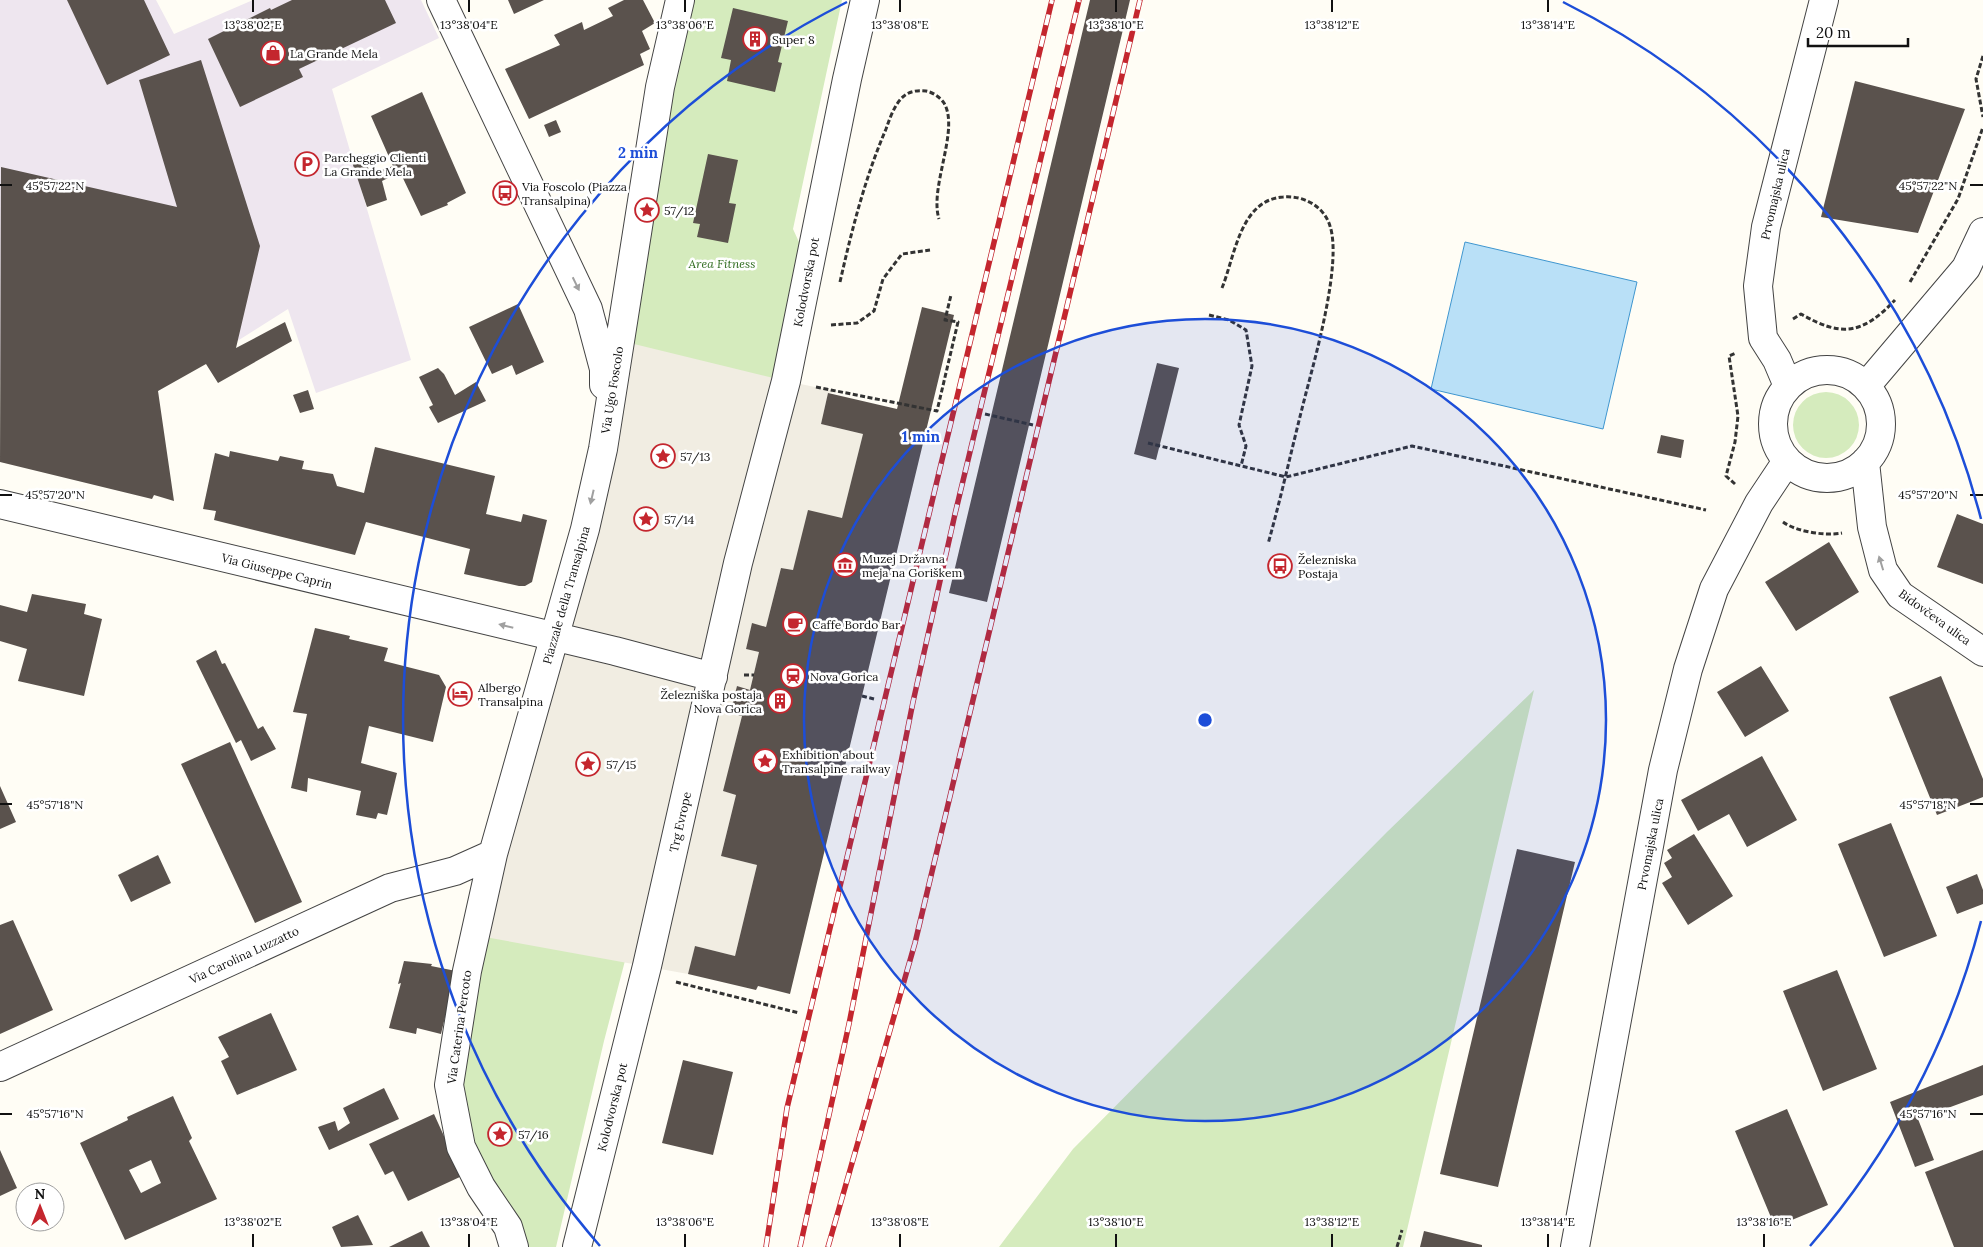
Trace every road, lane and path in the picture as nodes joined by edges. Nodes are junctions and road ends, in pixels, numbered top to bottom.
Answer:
1 (440, 0) edge
2 (680, 0) edge
3 (865, 0) edge
4 (1824, 0) edge
5 (1983, 56) edge
6 (1983, 117) edge
7 (1983, 128) edge
8 (939, 220) dead end
9 (1983, 232) edge
10 (930, 250) dead end
11 (843, 271) dead end
12 (1907, 287) dead end
13 (1222, 288) dead end
14 (1901, 293) dead end
15 (952, 295) dead end
16 (1209, 315) dead end
17 (831, 325) dead end
18 (1762, 338) junction
19 (786, 381) junction
20 (1788, 386) junction
21 (1866, 386) junction
22 (985, 414) dead end
23 (1033, 425) dead end
24 (1148, 443) dead end
25 (603, 450) junction
26 (1787, 461) junction
27 (1865, 462) junction
28 (1241, 466) junction
29 (1286, 477) junction
30 (1759, 503) junction
31 (0, 504) edge
32 (1706, 510) dead end
33 (1872, 527) junction
34 (1268, 544) dead end
35 (738, 562) joint
36 (553, 638) junction
37 (1983, 652) edge
38 (713, 677) junction
39 (862, 696) dead end
40 (874, 699) dead end
41 (493, 854) junction
42 (646, 970) junction
43 (799, 1012) dead end
44 (0, 1068) edge
45 (1402, 1230) dead end
46 (514, 1247) edge
47 (577, 1247) edge
48 (1397, 1247) edge
49 (1575, 1247) edge

1 -> 25 street, Via Ugo Foscolo
2 - 25 street, Via Ugo Foscolo
3 - 19 street, Kolodvorska pot
4 - 18 street, Prvomajska ulica
5 - 6 path
7 - 12 path
8 - 11 path
9 - 21 street
10 - 17 path
13 - 29 path
14 - 18 path
15 - 19 path
16 - 28 path
18 - 20 street, Prvomajska ulica
18 - 30 path
19 - 35 street, Kolodvorska pot
20 - 21 street
20 - 26 street
21 - 27 street
22 - 23 path
24 - 28 path
25 -> 36 street, Piazzale della Transalpina
26 - 27 street
26 - 30 street, Prvomajska ulica
27 - 33 street, Bidovčeva ulica
28 - 29 path
29 - 32 path
29 - 34 path
30 - 33 path
30 - 49 street, Prvomajska ulica
36 -> 31 street, Via Giuseppe Caprin
37 -> 33 street, Bidovčeva ulica
35 - 38 street, Trg Evrope
36 - 38 street, Via Giuseppe Caprin
36 - 41 street, Piazzale della Transalpina
38 - 42 street, Trg Evrope
39 - 40 path
41 - 44 street, Via Carolina Luzzatto
41 - 46 street, Via Caterina Percoto
42 - 43 path
42 - 47 street, Kolodvorska pot
45 - 48 path

